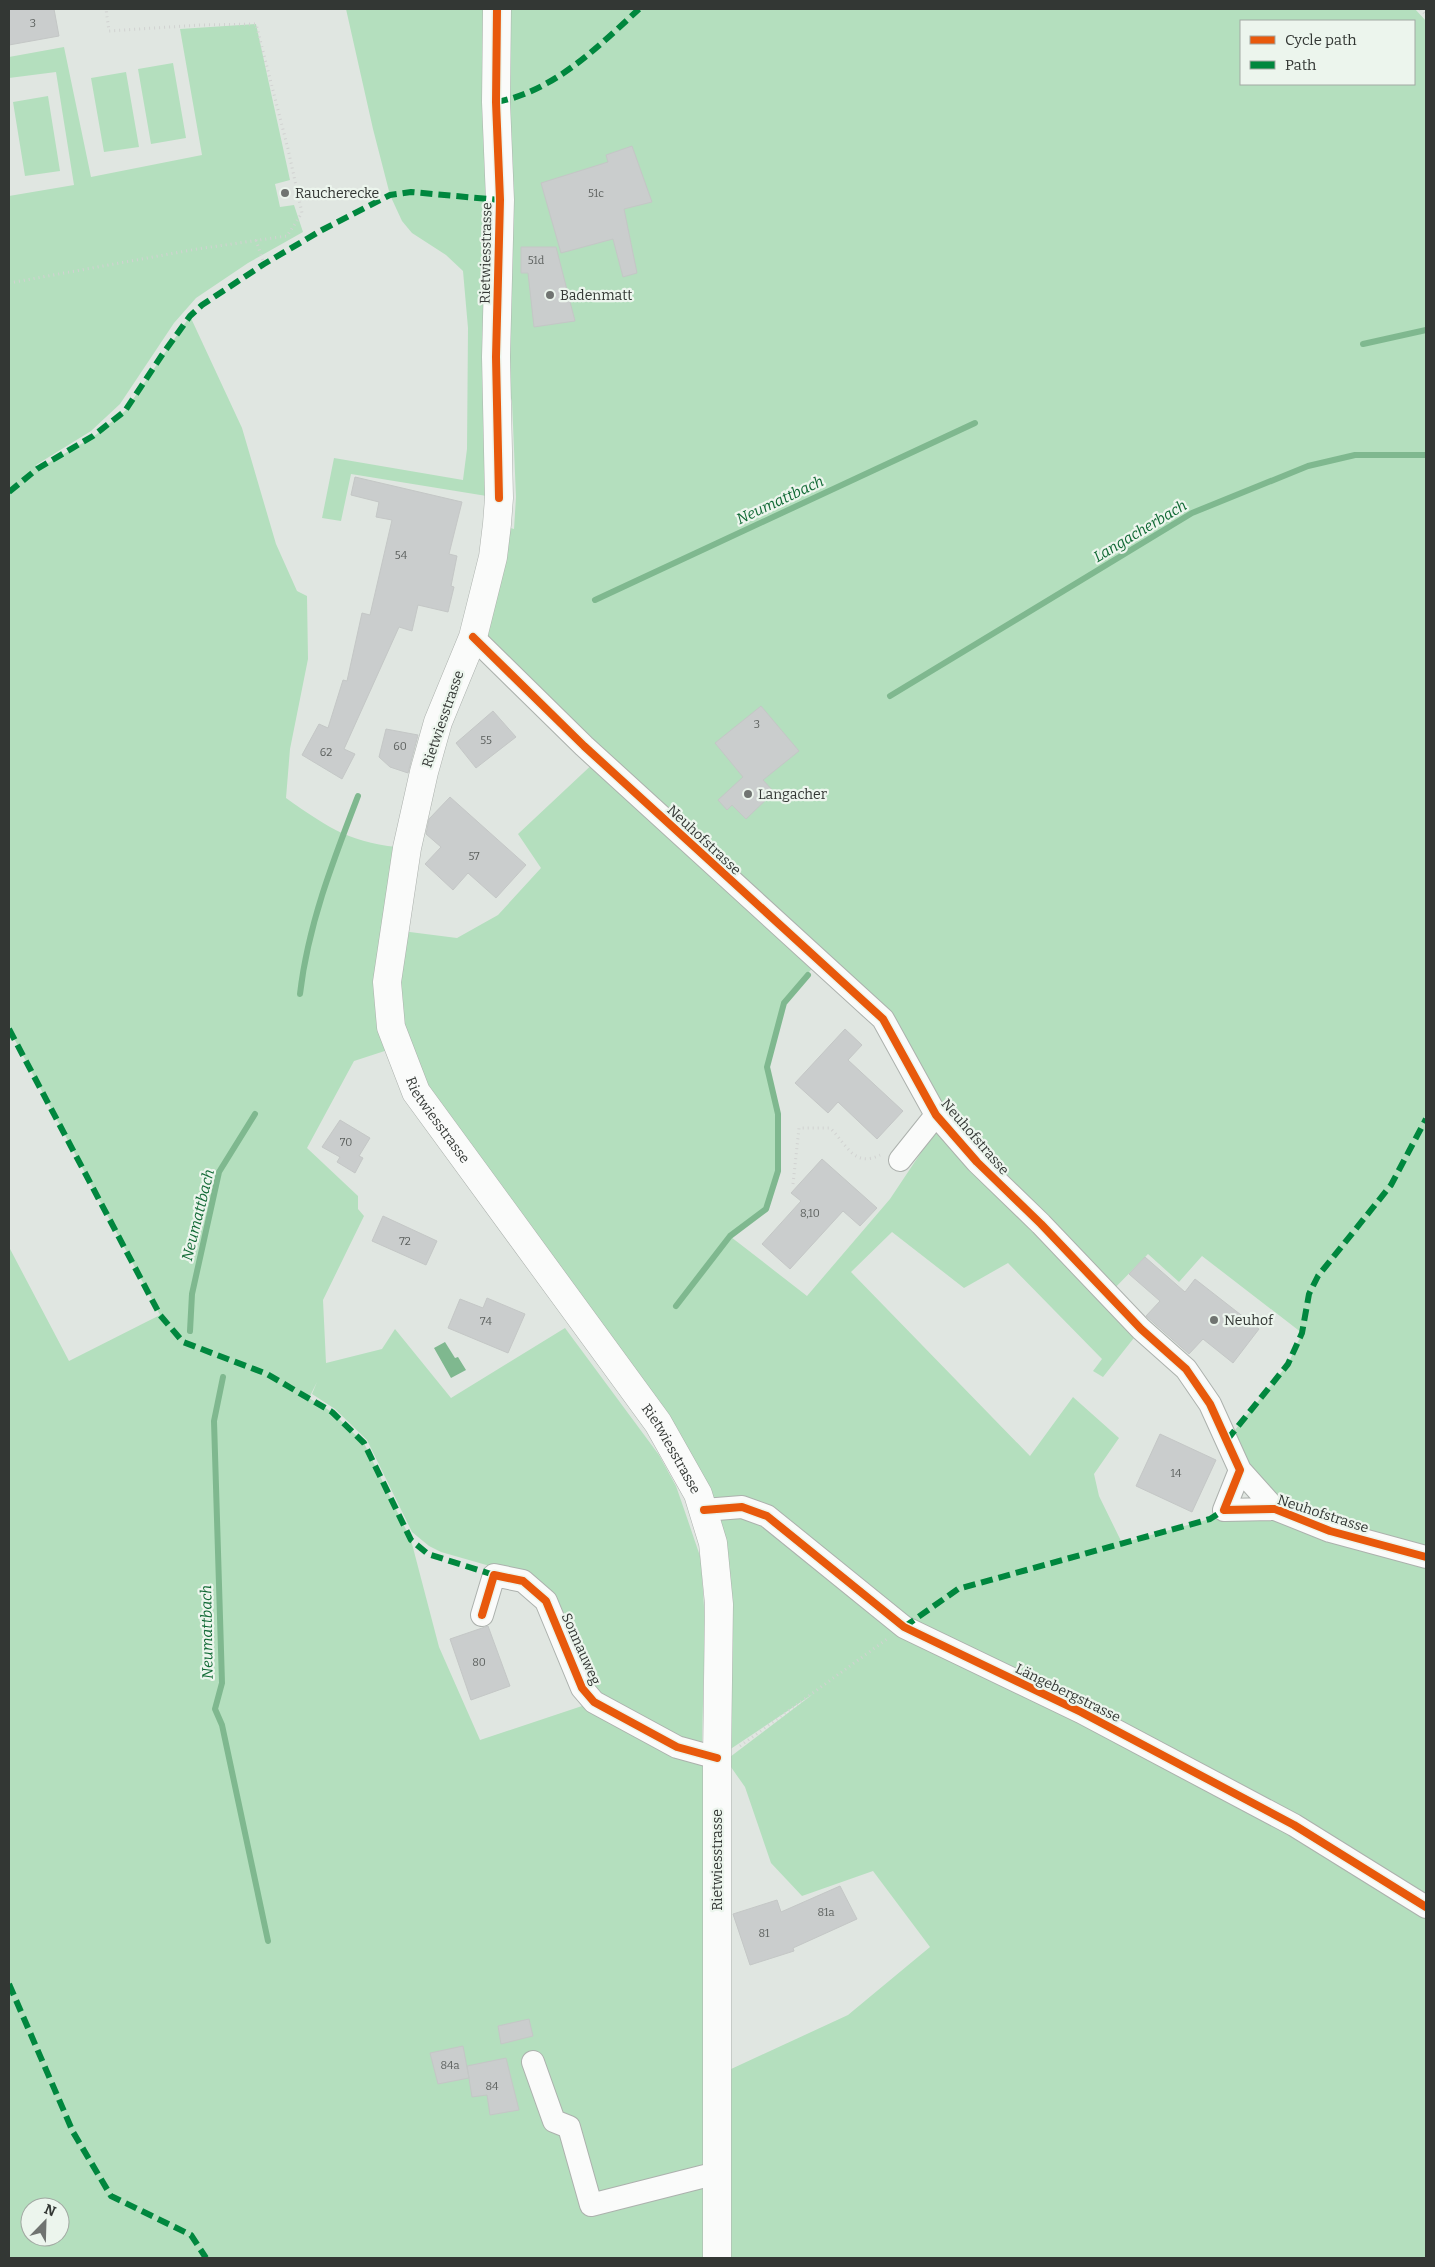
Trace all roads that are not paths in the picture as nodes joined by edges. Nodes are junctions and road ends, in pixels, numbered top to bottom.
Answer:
1 (497, 9) edge
2 (473, 637) junction
3 (936, 1115) junction
4 (892, 1156) road end
5 (1240, 1470) junction
6 (1276, 1508) junction
7 (704, 1510) junction
8 (1426, 1557) edge
9 (482, 1614) dead end
10 (717, 1758) junction
11 (1426, 1907) edge
12 (533, 2062) dead end
13 (717, 2173) junction
14 (717, 2258) edge

1 - 2 main road, Rietwiesstrasse
2 - 3 street, Neuhofstrasse
2 - 7 main road, Rietwiesstrasse
3 - 4 street
3 - 5 street, Neuhofstrasse
5 - 6 street, Neuhofstrasse
5 - 6 street, Neuhofstrasse
6 - 8 street, Neuhofstrasse
7 - 10 main road, Rietwiesstrasse
7 - 11 street, Längebergstrasse
9 - 10 street, Sonnauweg
10 - 13 main road, Rietwiesstrasse
12 - 13 street
13 - 14 main road, Rietwiesstrasse

